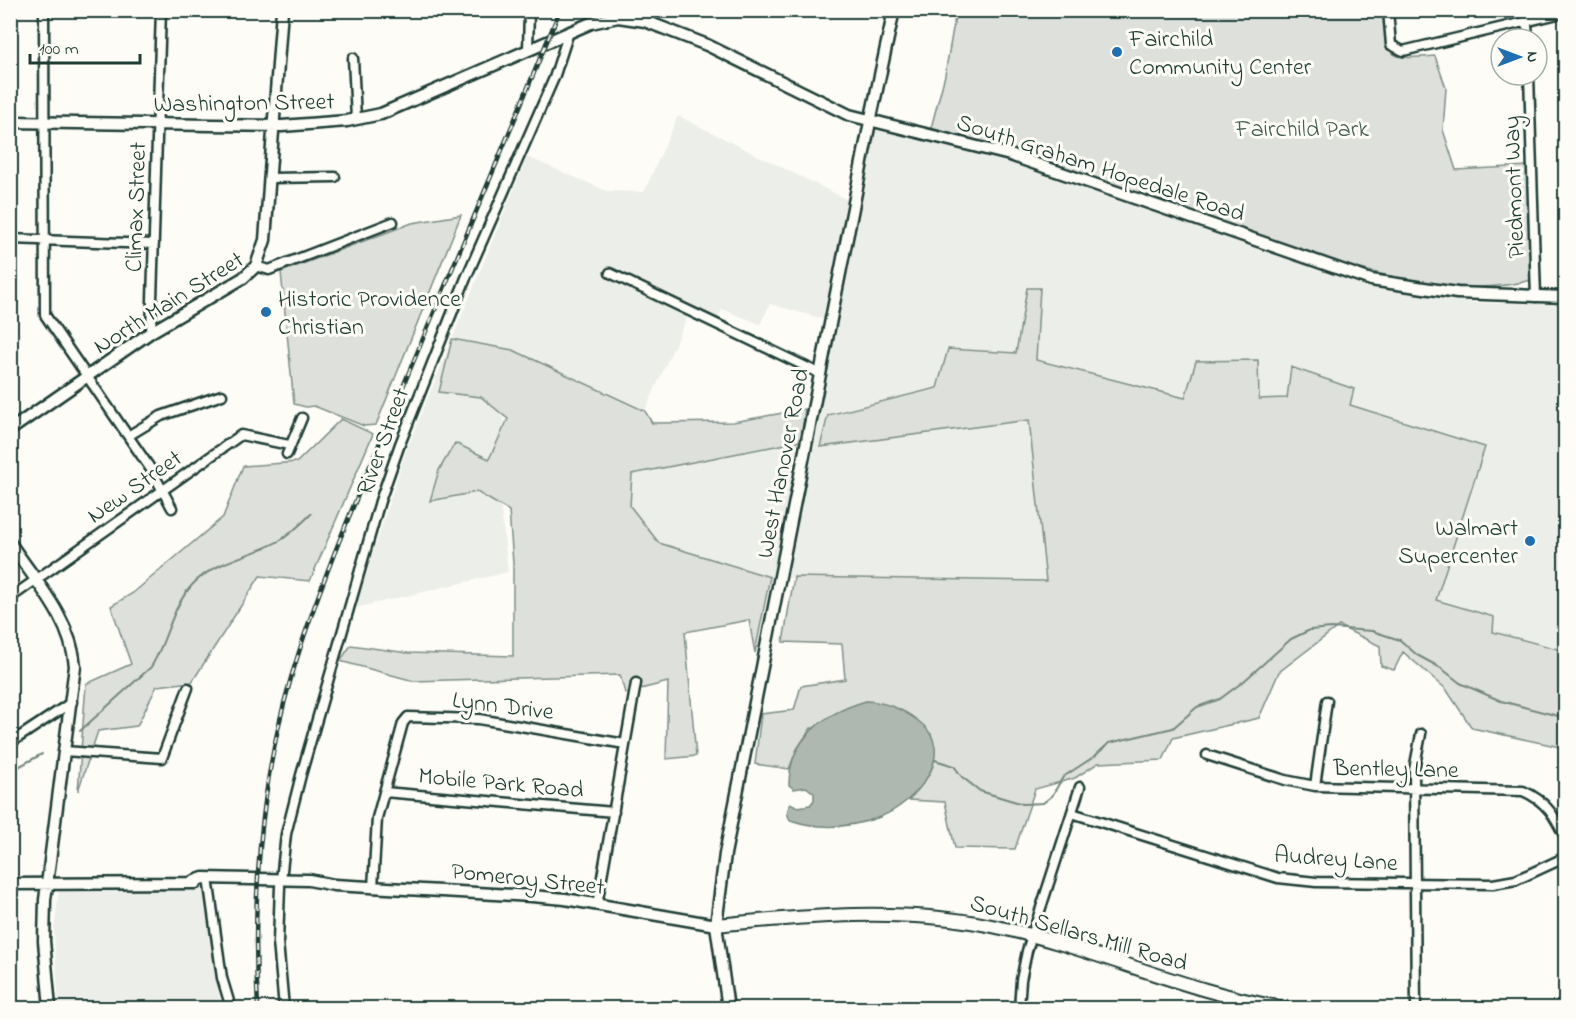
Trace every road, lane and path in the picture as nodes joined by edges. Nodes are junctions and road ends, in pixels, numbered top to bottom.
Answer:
1 (44, 10) edge
2 (161, 10) edge
3 (282, 10) edge
4 (529, 10) edge
5 (894, 10) edge
6 (1388, 10) edge
7 (1526, 10) edge
8 (1566, 12) edge
9 (1527, 22) junction
10 (1527, 27) edge
11 (569, 32) junction
12 (528, 50) junction
13 (353, 58) dead end
14 (1529, 87) edge
15 (356, 119) junction
16 (10, 122) edge
17 (43, 122) junction
18 (870, 122) junction
19 (157, 125) junction
20 (272, 126) junction
21 (293, 126) junction
22 (271, 155) junction
23 (335, 177) dead end
24 (270, 178) junction
25 (393, 222) dead end
26 (10, 239) edge
27 (45, 241) junction
28 (153, 244) junction
29 (256, 266) junction
30 (610, 273) dead end
31 (1536, 297) junction
32 (1566, 297) edge
33 (151, 332) junction
34 (821, 374) junction
35 (87, 378) junction
36 (222, 396) dead end
37 (302, 418) dead end
38 (10, 430) edge
39 (128, 436) junction
40 (163, 491) junction
41 (172, 508) dead end
42 (10, 543) edge
43 (36, 580) junction
44 (10, 598) edge
45 (636, 684) dead end
46 (188, 688) dead end
47 (1327, 701) dead end
48 (72, 702) junction
49 (1421, 734) dead end
50 (10, 743) edge
51 (625, 744) junction
52 (64, 751) junction
53 (1207, 755) dead end
54 (1315, 786) junction
55 (1080, 787) dead end
56 (1414, 788) junction
57 (384, 792) junction
58 (614, 812) junction
59 (1072, 813) junction
60 (1566, 839) edge
61 (1566, 857) edge
62 (192, 882) junction
63 (1415, 882) junction
64 (280, 883) junction
65 (10, 884) edge
66 (47, 884) junction
67 (209, 885) junction
68 (373, 888) junction
69 (597, 905) junction
70 (716, 925) junction
71 (1032, 937) junction
72 (50, 1008) edge
73 (231, 1008) edge
74 (284, 1008) edge
75 (728, 1008) edge
76 (1019, 1008) edge
77 (1284, 1008) edge
78 (1416, 1008) edge

1 - 17 street
2 - 19 street, Climax Street
3 - 20 street
4 - 12 street
5 - 18 street, West Hanover Road
6 - 9 street
7 - 9 street
8 - 9 street
9 - 10 street
11 - 12 street, Washington Street
11 - 18 street, South Graham Hopedale Road
11 - 64 street, River Street
12 - 15 street, Washington Street
13 - 15 street
14 - 31 street, Piedmont Way
15 - 21 street, Washington Street
16 - 17 street, Washington Street
17 - 19 street, Washington Street
17 - 27 street
18 - 31 street, South Graham Hopedale Road
18 - 34 street, West Hanover Road
19 - 20 street, Washington Street
19 - 28 street, Climax Street
20 - 21 street, Washington Street
20 - 22 street
21 - 22 street
22 - 24 street
23 - 24 street
24 - 29 street
25 - 29 street, North Main Street
26 - 27 street
27 - 28 street
27 - 35 street
28 - 33 street, Climax Street
29 - 33 street, North Main Street
30 - 34 street
31 - 32 street, South Graham Hopedale Road
33 - 35 street, North Main Street
34 - 70 street, West Hanover Road
35 - 38 street, North Main Street
35 - 39 street
36 - 39 street
37 - 40 street, New Street
39 - 40 street
40 - 41 street
40 - 43 street, New Street
42 - 43 street
43 - 44 street, New Street
43 - 48 street
45 - 51 street
46 - 52 street
47 - 54 street
48 - 50 street
48 - 52 street
49 - 56 street
51 - 57 street, Lynn Drive
51 - 58 street
52 - 66 street
53 - 54 street, Bentley Lane
54 - 56 street, Bentley Lane
55 - 59 street
56 - 60 street, Bentley Lane
56 - 63 street
57 - 58 street, Mobile Park Road
57 - 68 street, Lynn Drive
58 - 69 street
59 - 63 street, Audrey Lane
59 - 71 street
61 - 63 street, Audrey Lane
62 - 64 street, Pomeroy Street
62 - 66 street, Pomeroy Street
62 - 67 street, Pomeroy Street
63 - 78 street
64 - 67 street, Pomeroy Street
64 - 68 street, Pomeroy Street
64 - 74 street, River Street
65 - 66 street, Pomeroy Street
66 - 72 street
67 - 73 street
68 - 69 street, Pomeroy Street
69 - 70 street, Pomeroy Street
70 - 71 main road, South Sellars Mill Road
70 - 75 street, West Hanover Road
71 - 76 street
71 - 77 main road, South Sellars Mill Road

